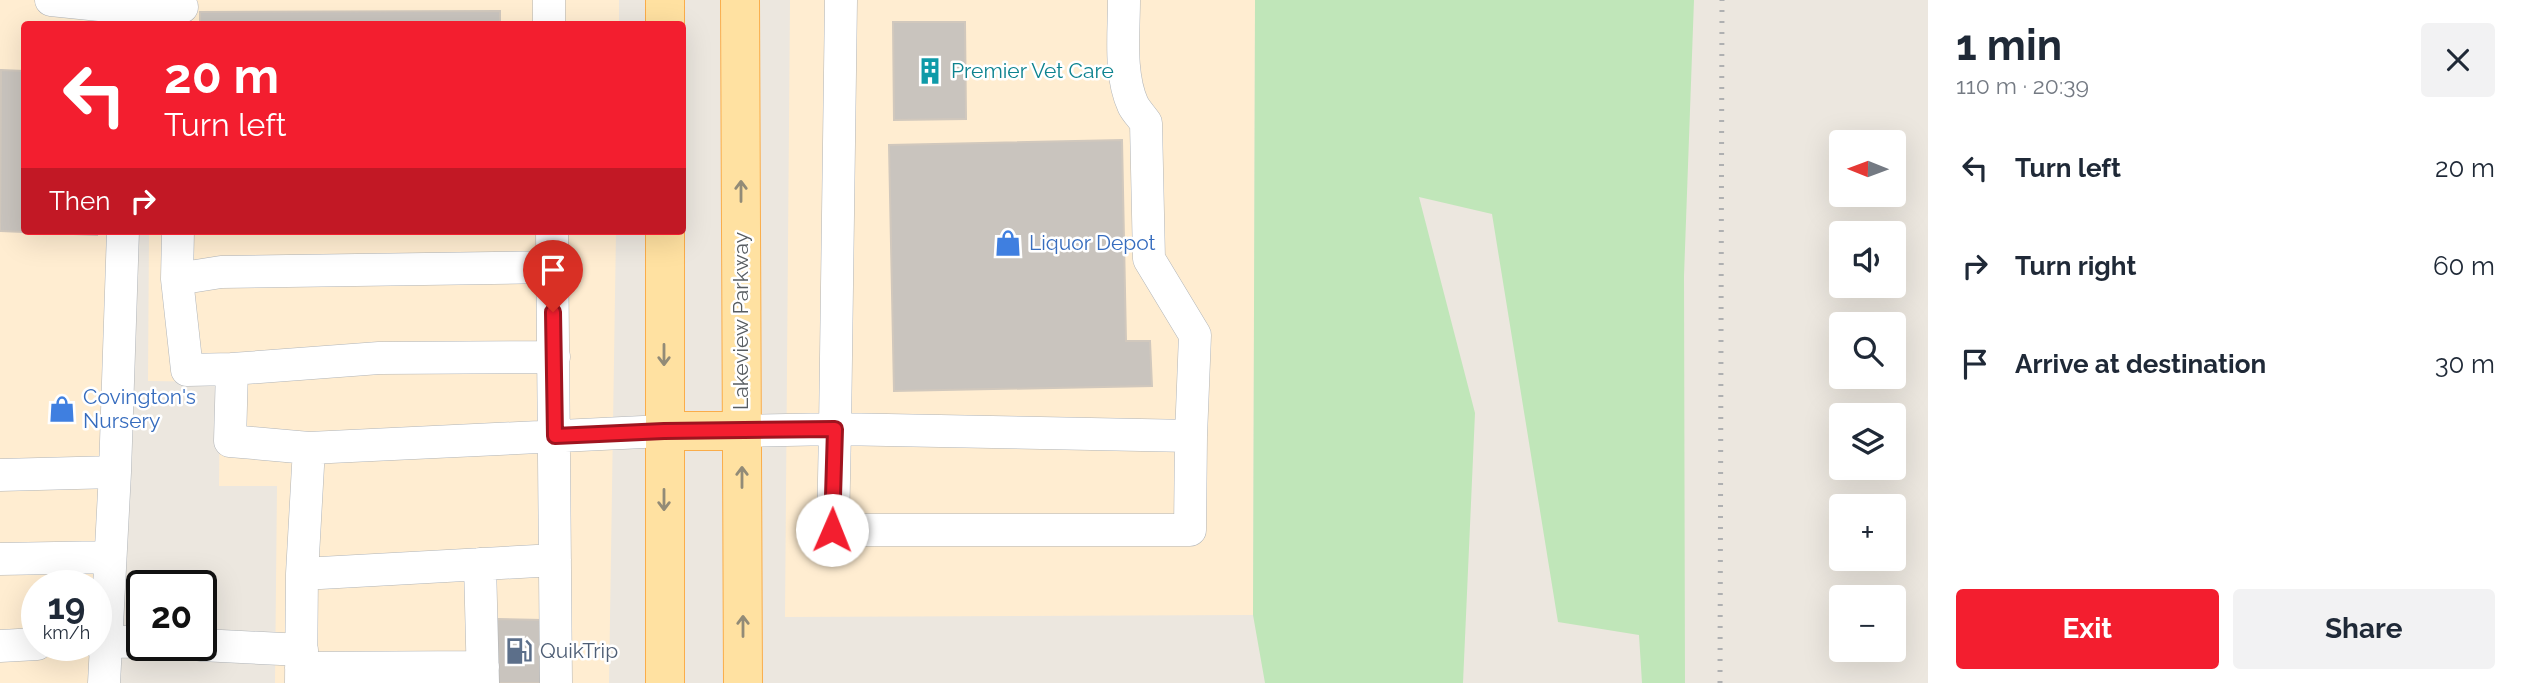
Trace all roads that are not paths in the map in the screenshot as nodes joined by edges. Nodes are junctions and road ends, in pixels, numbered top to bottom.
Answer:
1 (51, 0) edge
2 (549, 0) edge
3 (666, 0) edge
4 (740, 0) edge
5 (841, 0) edge
6 (1124, 0) edge
7 (182, 11) edge
8 (129, 16) edge
9 (549, 21) edge
10 (665, 21) edge
11 (122, 235) edge
12 (178, 235) edge
13 (552, 235) edge
14 (665, 235) edge
15 (552, 267) junction
16 (177, 279) junction
17 (554, 357) junction
18 (232, 369) junction
19 (835, 429) junction
20 (664, 431) junction
21 (741, 431) junction
22 (555, 436) junction
23 (1191, 436) junction
24 (309, 448) junction
25 (115, 472) junction
26 (0, 475) edge
27 (110, 557) junction
28 (0, 559) edge
29 (555, 560) junction
30 (480, 564) junction
31 (109, 570) edge
32 (302, 574) junction
33 (21, 645) edge
34 (0, 646) edge
35 (217, 649) edge
36 (102, 661) edge
37 (301, 667) edge
38 (483, 675) edge
39 (104, 683) edge
40 (556, 683) edge
41 (665, 683) edge
42 (743, 683) edge

1 - 8 lane
2 - 9 lane
3 - 10 main road
21 -> 4 main road, Lakeview Parkway
5 - 19 lane
6 - 23 lane
7 - 8 lane
11 - 25 lane
12 - 16 lane
13 - 15 lane
14 -> 20 main road
15 - 16 lane
15 - 17 lane
16 - 18 lane
17 - 18 lane
17 - 22 lane
18 - 24 lane
19 - 21 lane
19 - 23 lane
19 - 23 lane
20 - 21 main road
20 - 22 lane
20 -> 41 main road
42 -> 21 main road, Lakeview Parkway
22 - 24 lane
22 - 29 lane
24 - 32 lane
25 - 26 lane
25 - 27 lane
27 - 28 lane
27 - 31 lane
29 - 30 lane
29 - 40 lane
30 - 32 lane
30 - 38 lane
32 - 37 lane
33 - 34 lane
35 - 37 lane
36 - 39 lane
37 - 38 lane

